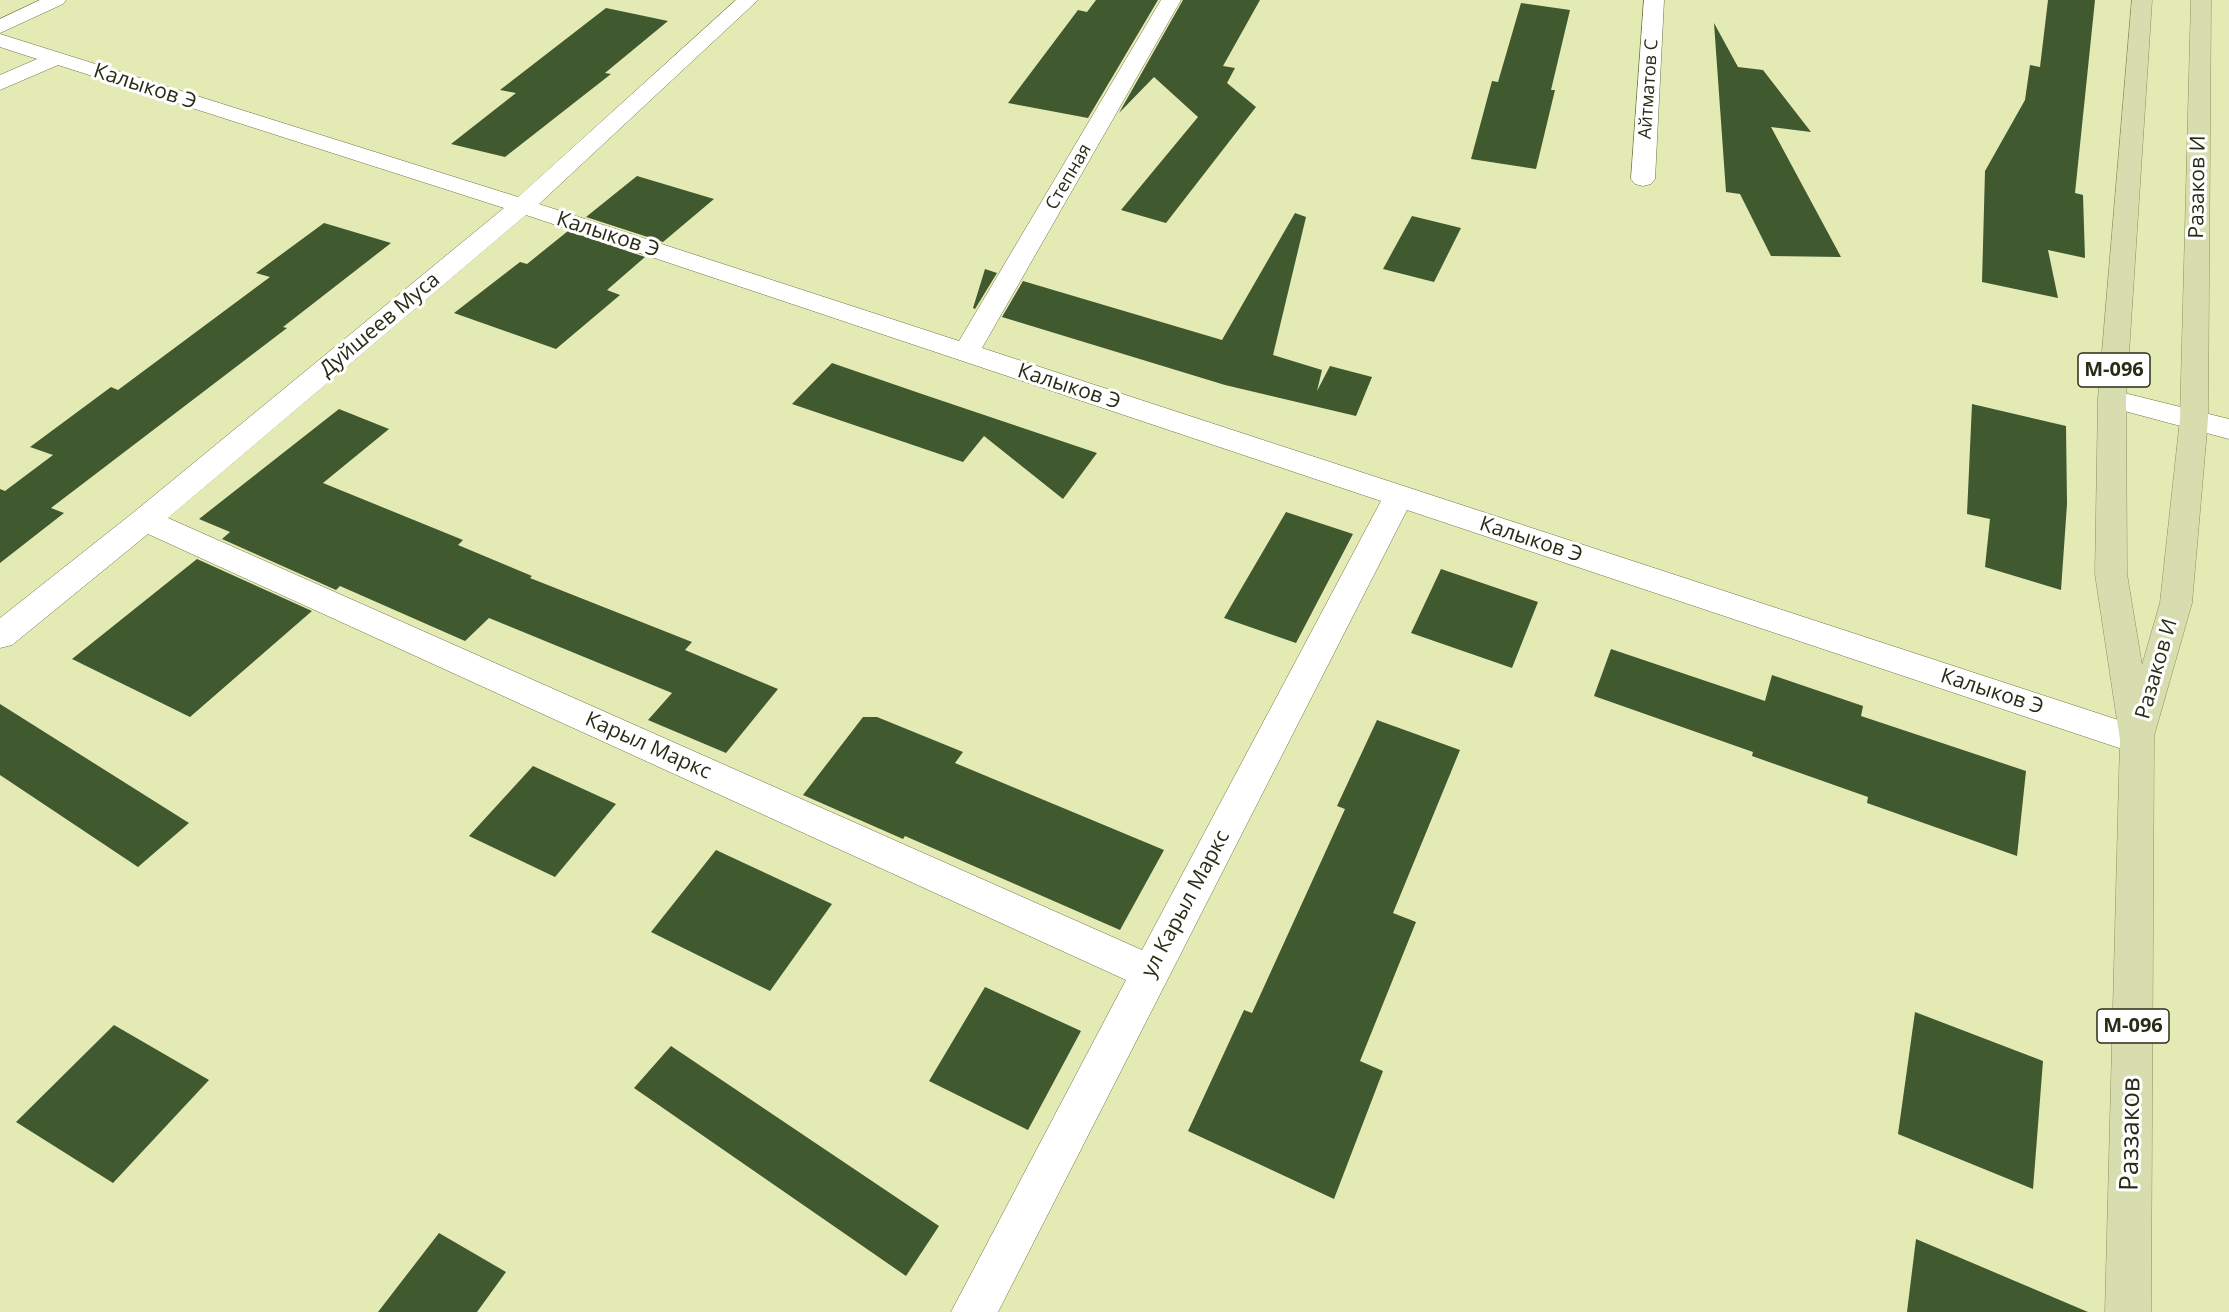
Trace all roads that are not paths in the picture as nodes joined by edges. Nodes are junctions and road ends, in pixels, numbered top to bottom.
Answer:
1 (56, 0) edge
2 (748, 0) edge
3 (1171, 0) edge
4 (1654, 0) edge
5 (2142, 0) edge
6 (2201, 0) edge
7 (0, 27) edge
8 (0, 40) edge
9 (57, 58) junction
10 (0, 83) edge
11 (1643, 178) dead end
12 (522, 206) junction
13 (966, 353) junction
14 (2112, 399) junction
15 (2194, 419) junction
16 (2229, 429) edge
17 (1399, 496) junction
18 (145, 520) junction
19 (0, 636) edge
20 (2137, 740) junction
21 (1151, 973) junction
22 (974, 1312) edge
23 (2128, 1312) edge

1 - 7 street
2 - 12 street, Дуйшеев Муса
3 - 13 street, Степная
4 - 11 street, Айтматов С
5 - 14 main road, Разаков И / М-096
6 - 15 main road, Разаков И / М-096
8 - 9 street, Калыков Э
9 - 10 street
9 - 12 street, Калыков Э
12 - 13 street, Калыков Э
12 - 18 street, Дуйшеев Муса
13 - 17 street, Калыков Э
14 - 15 street
14 - 20 main road, Разаков И / М-096
15 - 16 street
15 - 20 main road, Разаков И / М-096
17 - 20 street, Калыков Э
17 - 21 street, ул Карыл Маркс
18 - 19 street, Дуйшеев Муса
18 - 21 street, Карыл Маркс
20 - 23 main road, Раззаков / М-096
21 - 22 street, ул Карыл Маркс

